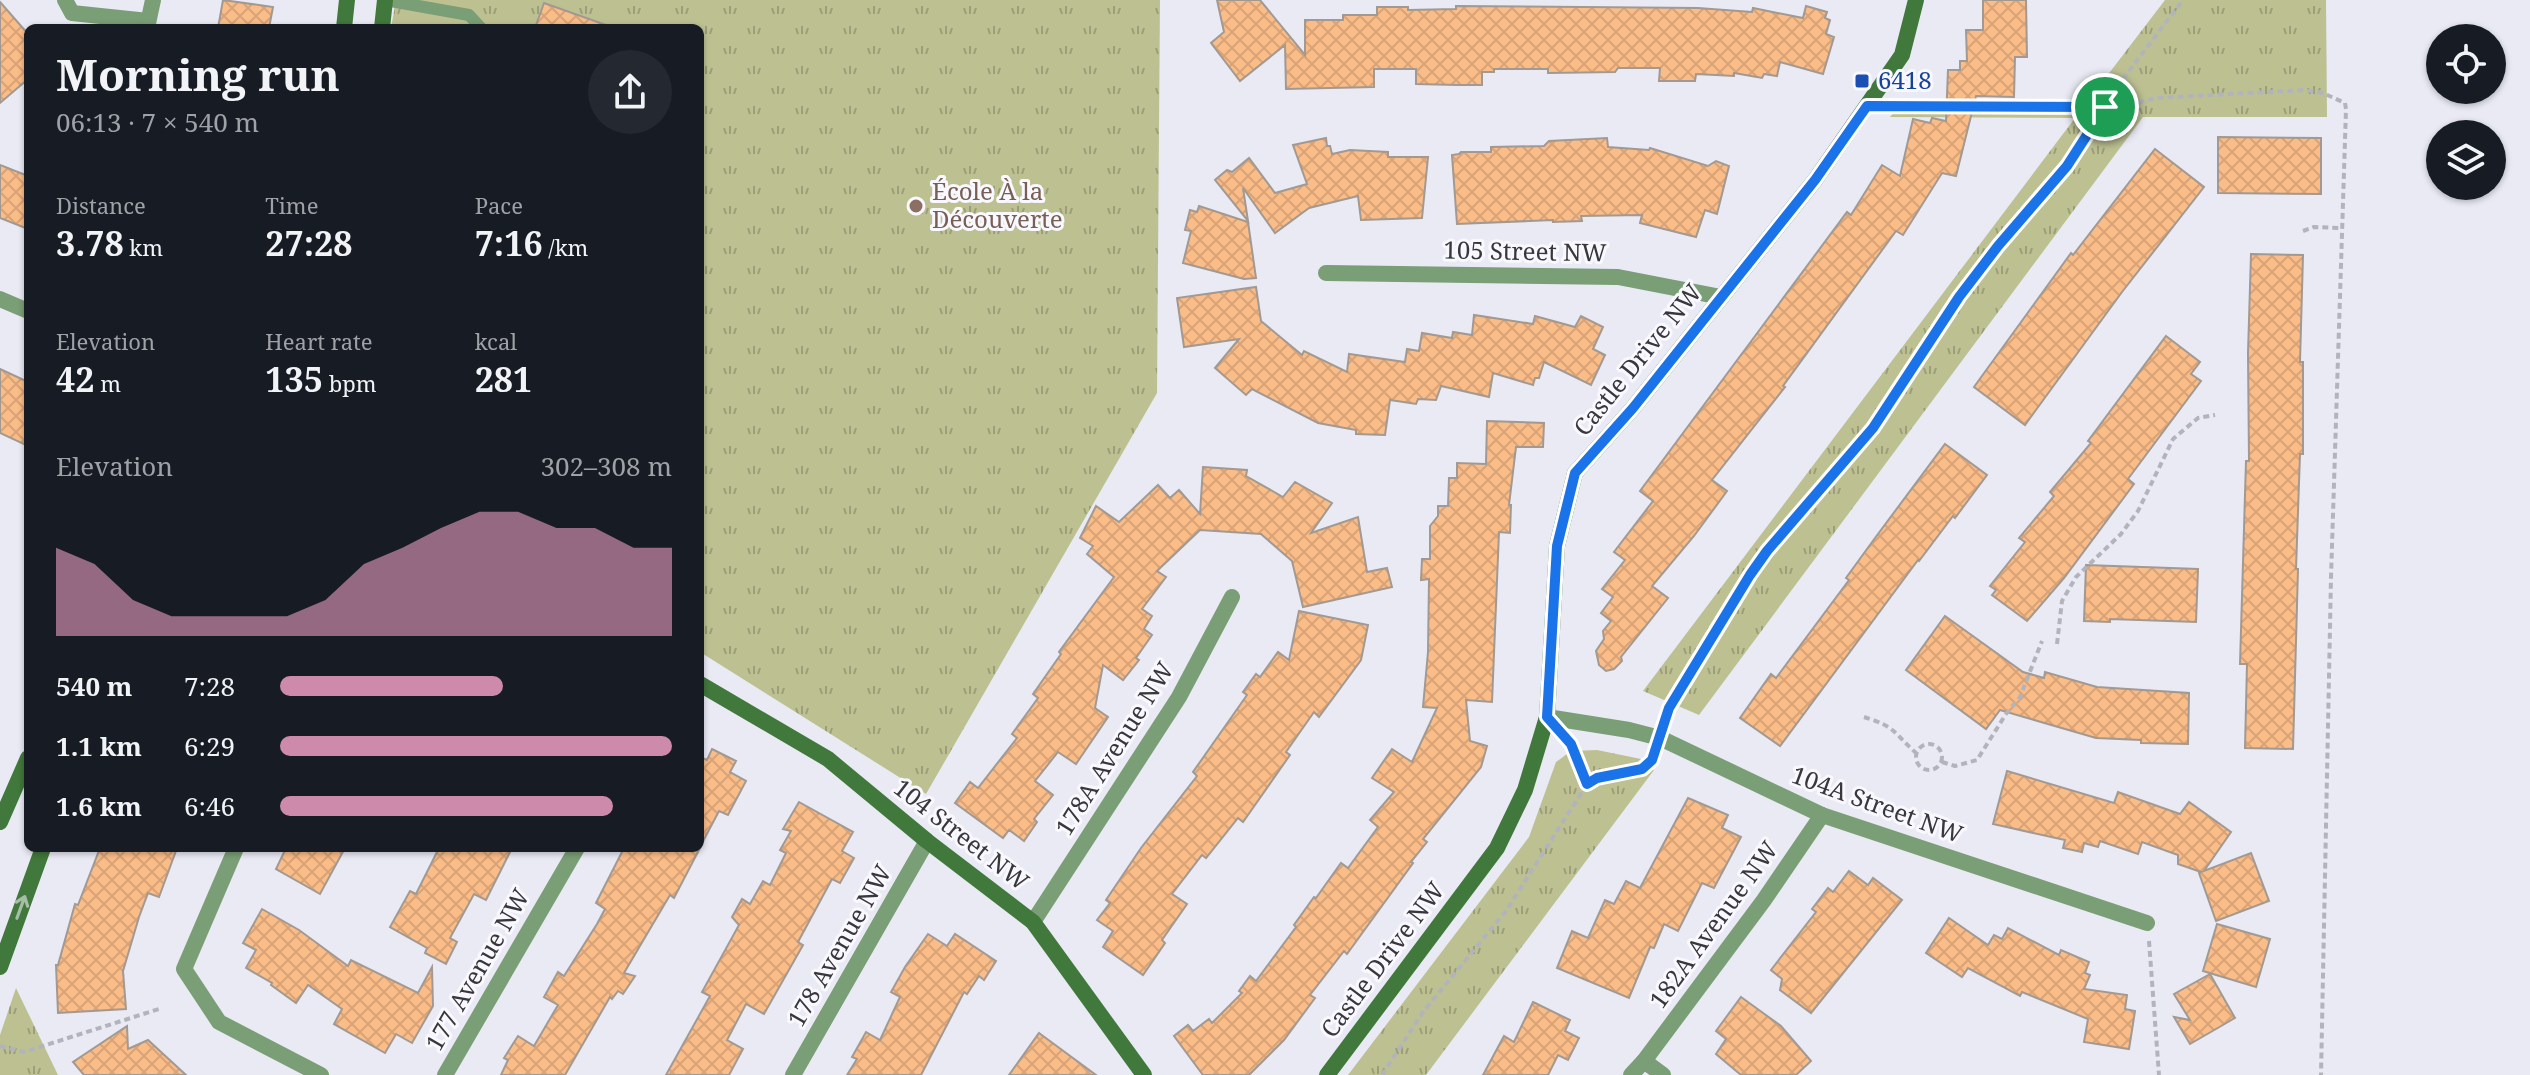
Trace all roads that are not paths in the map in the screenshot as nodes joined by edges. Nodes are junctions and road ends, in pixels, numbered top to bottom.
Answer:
1 (65, 0) edge
2 (153, 0) edge
3 (347, 0) edge
4 (385, 0) edge
5 (1916, 0) edge
6 (142, 24) edge
7 (148, 24) edge
8 (344, 24) edge
9 (382, 24) edge
10 (477, 24) edge
11 (1326, 273) dead end
12 (1721, 297) junction
13 (0, 299) edge
14 (24, 309) edge
15 (1232, 597) dead end
16 (704, 686) edge
17 (1547, 717) junction
18 (24, 767) edge
19 (1822, 815) junction
20 (0, 822) edge
21 (927, 841) junction
22 (42, 852) edge
23 (234, 852) edge
24 (575, 852) edge
25 (1033, 922) junction
26 (2147, 923) road end
27 (0, 967) edge
28 (1644, 1061) junction
29 (321, 1075) edge
30 (445, 1075) edge
31 (793, 1075) edge
32 (1144, 1075) edge
33 (1327, 1075) edge
34 (1631, 1075) edge
35 (1663, 1075) edge

1 - 6 street
2 - 7 street
3 - 8 street
4 - 9 street
4 - 10 lane
5 - 12 street, Castle Drive NW
11 - 12 street, 105 Street NW
12 - 17 street, Castle Drive NW
13 - 14 street
15 - 25 street, 178A Avenue NW
16 - 21 street, 104 Street NW
17 - 19 street, 104A Street NW
17 - 33 street, Castle Drive NW
18 - 20 street
19 - 26 street, 104A Street NW
19 - 28 street, 182A Avenue NW
21 - 25 street, 104 Street NW
21 - 31 street, 178 Avenue NW
27 -> 22 street
23 - 29 street
24 - 30 street, 177 Avenue NW
25 - 32 street, 104 Street NW
28 - 34 street, 182A Avenue NW
28 - 35 street

